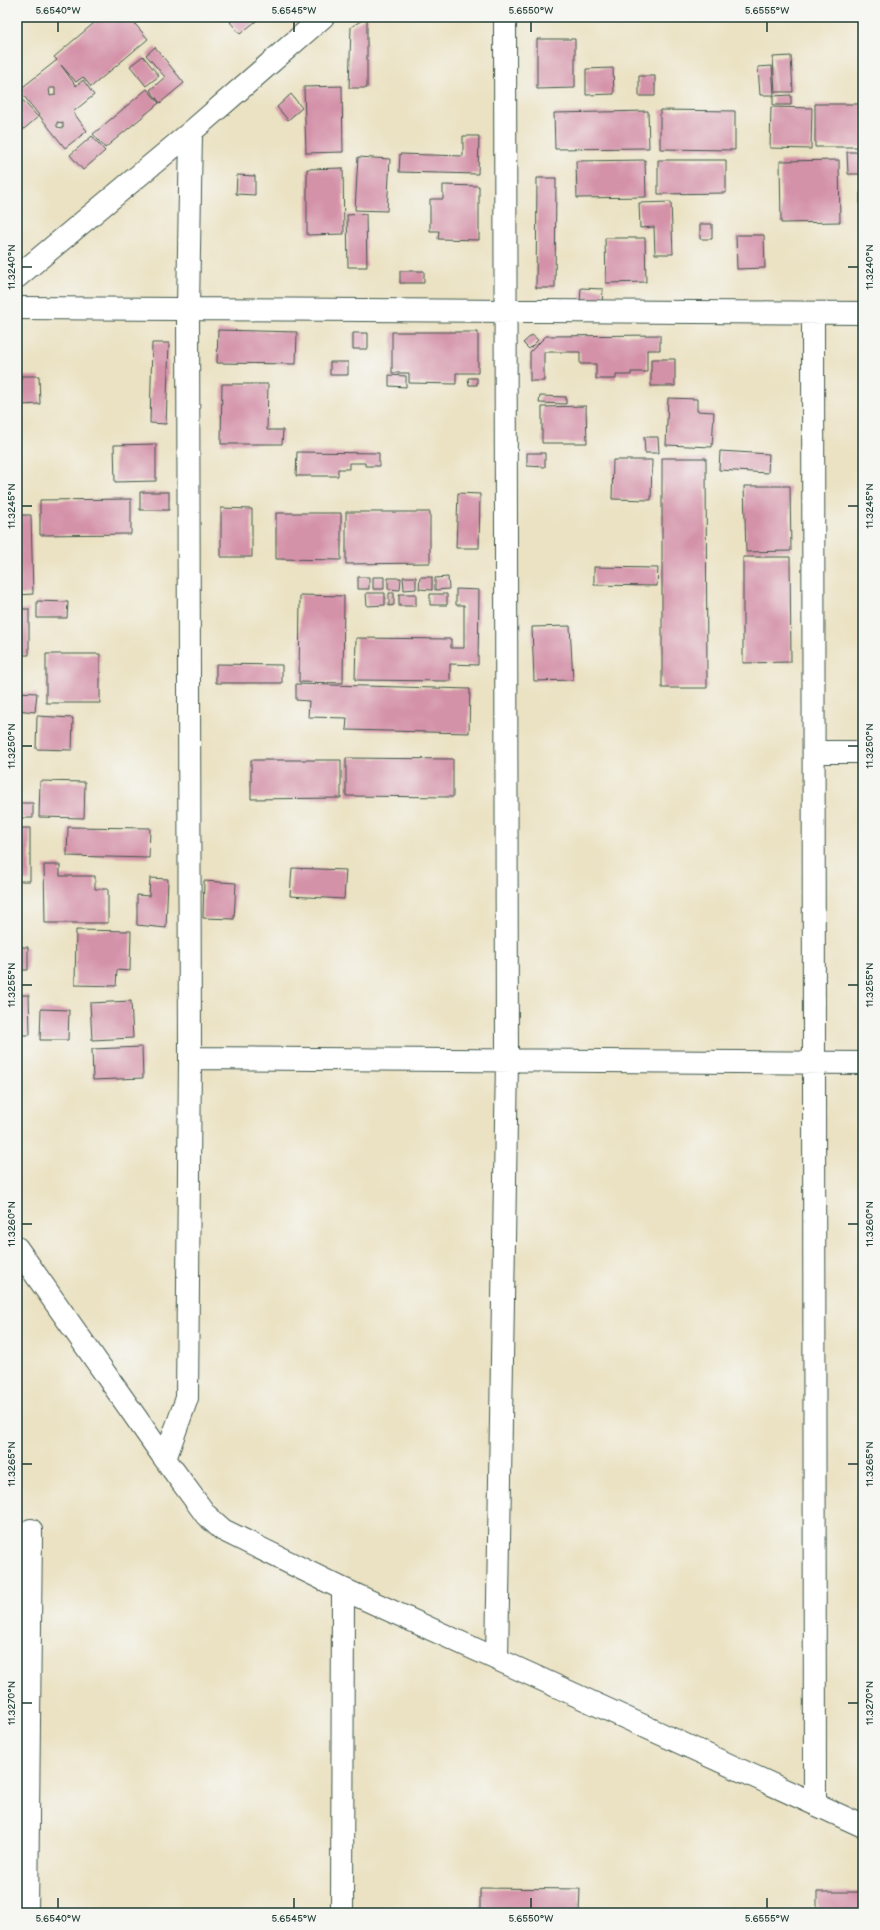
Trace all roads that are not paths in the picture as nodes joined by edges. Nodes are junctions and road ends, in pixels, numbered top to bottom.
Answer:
1 (323, 17) edge
2 (505, 17) edge
3 (191, 132) junction
4 (17, 277) edge
5 (17, 308) edge
6 (188, 308) junction
7 (505, 311) junction
8 (863, 313) edge
9 (813, 314) junction
10 (814, 752) junction
11 (863, 752) edge
12 (190, 1058) junction
13 (507, 1061) junction
14 (815, 1063) junction
15 (863, 1063) edge
16 (17, 1248) edge
17 (165, 1459) junction
18 (31, 1530) dead end
19 (343, 1589) junction
20 (497, 1659) junction
21 (815, 1804) junction
22 (863, 1826) edge
23 (27, 1913) edge
24 (342, 1913) edge

1 - 3 street
2 - 7 street
3 - 4 street
3 - 6 street
5 - 6 street
6 - 7 street
6 - 12 street
7 - 9 street
7 - 13 street
8 - 9 street
9 - 10 street
10 - 11 street
10 - 14 street
12 - 13 street
12 - 17 street
13 - 14 street
13 - 20 street
14 - 15 street
14 - 21 street
16 - 17 street
17 - 19 street
18 - 23 street
19 - 20 street
19 - 24 street
20 - 21 street
21 - 22 street

